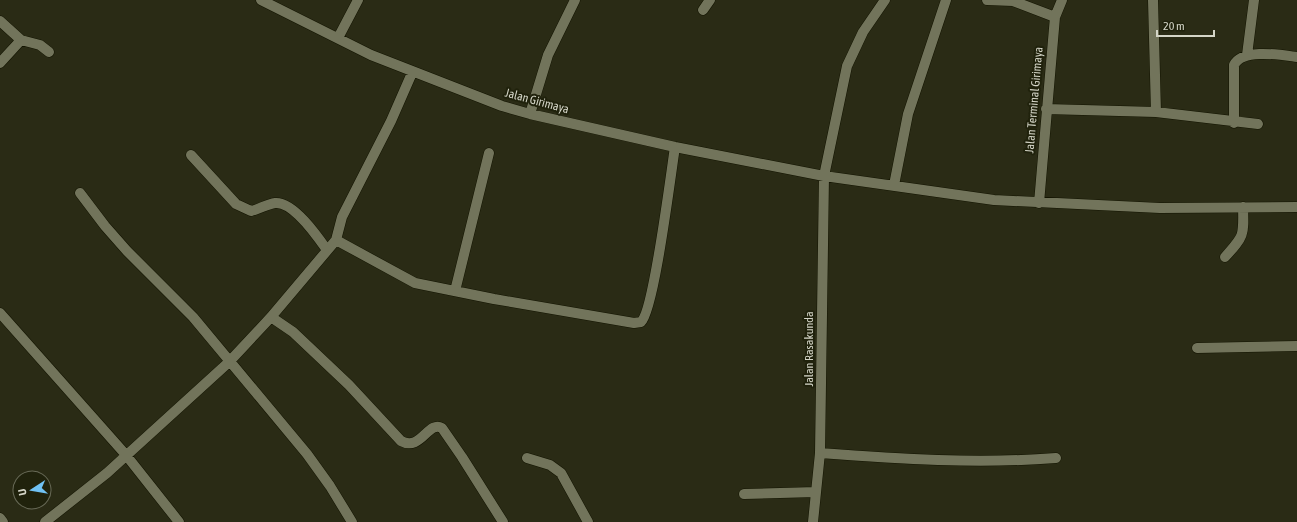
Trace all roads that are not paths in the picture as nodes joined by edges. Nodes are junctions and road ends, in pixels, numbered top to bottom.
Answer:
1 (261, 0) edge
2 (358, 0) edge
3 (575, 0) edge
4 (710, 0) edge
5 (884, 0) edge
6 (946, 0) edge
7 (987, 0) edge
8 (1062, 0) edge
9 (1153, 0) edge
10 (1254, 0) edge
11 (703, 10) dead end
12 (1055, 17) junction
13 (0, 20) edge
14 (338, 38) junction
15 (21, 40) junction
16 (49, 52) dead end
17 (1247, 55) junction
18 (1297, 57) edge
19 (0, 63) edge
20 (412, 72) junction
21 (1046, 109) junction
22 (1156, 112) junction
23 (530, 114) junction
24 (1234, 123) junction
25 (1258, 124) dead end
26 (675, 147) junction
27 (489, 153) dead end
28 (191, 155) dead end
29 (824, 176) junction
30 (894, 185) junction
31 (80, 193) dead end
32 (1039, 203) junction
33 (1243, 207) junction
34 (1297, 207) edge
35 (336, 240) junction
36 (327, 250) junction
37 (1225, 257) dead end
38 (455, 291) junction
39 (0, 313) edge
40 (271, 317) junction
41 (1297, 346) edge
42 (1197, 348) dead end
43 (229, 362) junction
44 (820, 453) junction
45 (126, 455) junction
46 (527, 458) dead end
47 (1056, 458) dead end
48 (816, 492) junction
49 (744, 494) dead end
50 (0, 518) edge
51 (3, 522) edge
52 (45, 522) edge
53 (179, 522) edge
54 (352, 522) edge
55 (503, 522) edge
56 (588, 522) edge
57 (813, 522) edge

1 - 14 street, Jalan Girimaya
2 - 14 street
3 - 23 street
4 - 11 street
5 - 29 street, Jalan Rasakunda
6 - 30 street
7 - 12 street
8 - 12 street, Jalan Terminal Girimaya
9 - 22 street
10 - 17 street
12 - 21 street, Jalan Terminal Girimaya
13 - 15 street
14 - 20 street, Jalan Girimaya
15 - 16 street
15 - 19 street
17 - 18 street
17 - 24 street
20 - 23 street, Jalan Girimaya
20 - 35 street
21 - 22 street
21 - 32 street, Jalan Terminal Girimaya
22 - 24 street
23 - 26 street, Jalan Girimaya
24 - 25 street
26 - 29 street, Jalan Girimaya
26 - 38 street
27 - 38 street
28 - 36 street
29 - 30 street, Jalan Girimaya
29 - 44 street, Jalan Rasakunda
30 - 32 street, Jalan Girimaya
31 - 43 street
32 - 33 street, Jalan Girimaya
33 - 34 street, Jalan Girimaya
33 - 37 street
35 - 36 street
35 - 38 street
36 - 40 street
39 - 45 street
40 - 43 street
40 - 55 street
41 - 42 street
43 - 45 street
43 - 54 street
44 - 47 street
44 - 48 street, Jalan Rasakunda
45 - 52 street
45 - 53 street
46 - 56 street
48 - 49 street
48 - 57 street, Jalan Rasakunda
50 - 51 street

